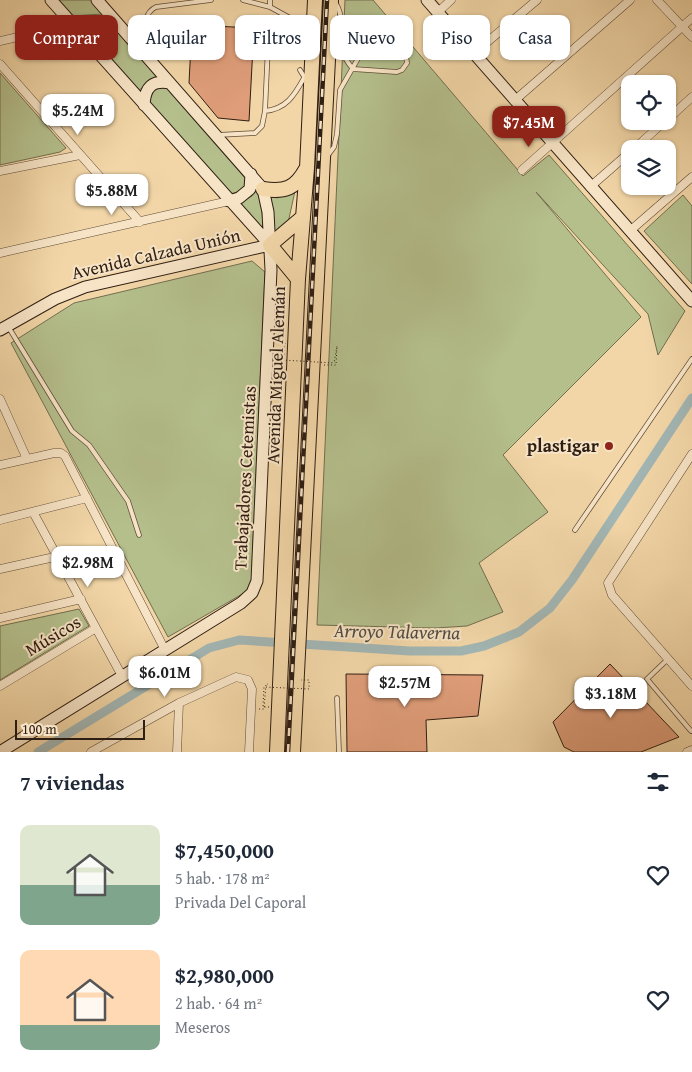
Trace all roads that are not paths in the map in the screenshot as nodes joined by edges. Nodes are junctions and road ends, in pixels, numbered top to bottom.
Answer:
1 (51, 0) edge
2 (97, 0) edge
3 (212, 0) edge
4 (243, 0) edge
5 (270, 0) edge
6 (314, 0) edge
7 (332, 0) edge
8 (427, 0) edge
9 (451, 0) edge
10 (537, 0) edge
11 (630, 0) edge
12 (657, 0) edge
13 (270, 7) junction
14 (438, 12) junction
15 (64, 15) edge
16 (146, 15) edge
17 (285, 15) edge
18 (440, 15) edge
19 (692, 18) edge
20 (682, 27) junction
21 (128, 35) edge
22 (15, 37) edge
23 (692, 37) edge
24 (490, 40) edge
25 (0, 41) edge
26 (104, 60) edge
27 (150, 60) edge
28 (267, 60) edge
29 (358, 60) edge
30 (407, 60) edge
31 (478, 60) edge
32 (0, 64) edge
33 (353, 69) junction
34 (305, 76) junction
35 (170, 83) junction
36 (692, 97) edge
37 (514, 101) junction
38 (144, 105) junction
39 (265, 111) junction
40 (676, 111) edge
41 (655, 130) edge
42 (217, 135) junction
43 (644, 140) edge
44 (552, 144) junction
45 (80, 155) junction
46 (621, 160) edge
47 (322, 163) junction
48 (307, 168) junction
49 (522, 170) dead end
50 (0, 172) edge
51 (251, 174) junction
52 (692, 178) edge
53 (590, 187) junction
54 (263, 188) junction
55 (229, 201) junction
56 (303, 217) junction
57 (140, 222) junction
58 (631, 230) junction
59 (270, 245) junction
60 (0, 253) edge
61 (298, 279) junction
62 (692, 301) edge
63 (4, 328) edge
64 (692, 360) edge
65 (0, 399) edge
66 (692, 454) edge
67 (27, 459) junction
68 (0, 465) edge
69 (87, 498) junction
70 (33, 512) junction
71 (0, 520) edge
72 (575, 530) dead end
73 (139, 535) dead end
74 (58, 556) junction
75 (0, 569) edge
76 (81, 599) junction
77 (0, 618) edge
78 (291, 624) junction
79 (96, 628) junction
80 (164, 650) junction
81 (668, 660) junction
82 (122, 676) junction
83 (0, 686) edge
84 (692, 686) edge
85 (337, 698) dead end
86 (179, 704) junction
87 (691, 731) edge
88 (692, 750) edge
89 (93, 751) edge
90 (0, 752) edge
91 (177, 752) edge
92 (249, 752) edge
93 (277, 752) edge
94 (293, 752) edge
95 (339, 752) edge
96 (687, 752) edge

1 - 15 street
2 - 21 street
3 - 16 lane
4 - 13 lane
5 - 13 lane
6 - 34 highway, Avenida Miguel Alemán
7 - 33 lane
7 - 47 highway, Avenida Miguel Alemán
8 - 14 street
9 - 14 street
10 - 24 street
11 - 37 street
12 - 20 street
13 - 17 lane
14 - 18 street
19 - 20 street
20 - 23 street
20 - 44 street
22 - 25 street
26 - 38 street
27 - 35 street
28 - 39 lane
29 - 33 lane
30 - 33 lane
31 - 37 street
32 - 45 street
33 - 47 lane
34 - 39 lane
34 - 48 highway, Avenida Miguel Alemán
35 - 38 street
35 - 42 street
36 - 40 street
37 - 44 street
38 - 55 street
39 - 42 lane
41 - 43 street
42 - 51 street
44 - 49 street
44 - 53 street
45 - 50 street
45 - 57 street
46 - 53 street
47 - 78 highway, Avenida Miguel Alemán
48 - 54 highway
48 - 56 highway, Avenida Miguel Alemán
51 - 54 street
51 - 55 street
52 - 58 street
53 - 58 street
54 - 59 street, Trabajadores Cetemistas
55 - 57 street
55 - 59 street
56 - 59 highway
56 - 61 highway, Avenida Miguel Alemán
57 - 60 street
58 - 62 street
59 - 61 highway
59 - 63 street, Avenida Calzada Unión
59 - 80 street, Trabajadores Cetemistas
61 - 78 highway, Avenida Miguel Alemán
63 - 73 lane
64 - 72 lane
65 - 67 street
66 - 81 street
67 - 68 street
67 - 69 street
69 - 70 street
69 - 80 street
70 - 71 street
70 - 74 street
74 - 75 street
74 - 76 street
76 - 77 street
76 - 79 street
78 - 93 highway, Avenida Miguel Alemán
78 - 94 highway, Avenida Miguel Alemán
79 - 82 street
79 - 83 street, Músicos
80 - 82 street, Trabajadores Cetemistas
81 - 84 street
81 - 87 lane
82 - 90 street, Trabajadores Cetemistas
85 - 95 lane
86 - 89 street
86 - 91 street
86 - 92 street
88 - 96 street

